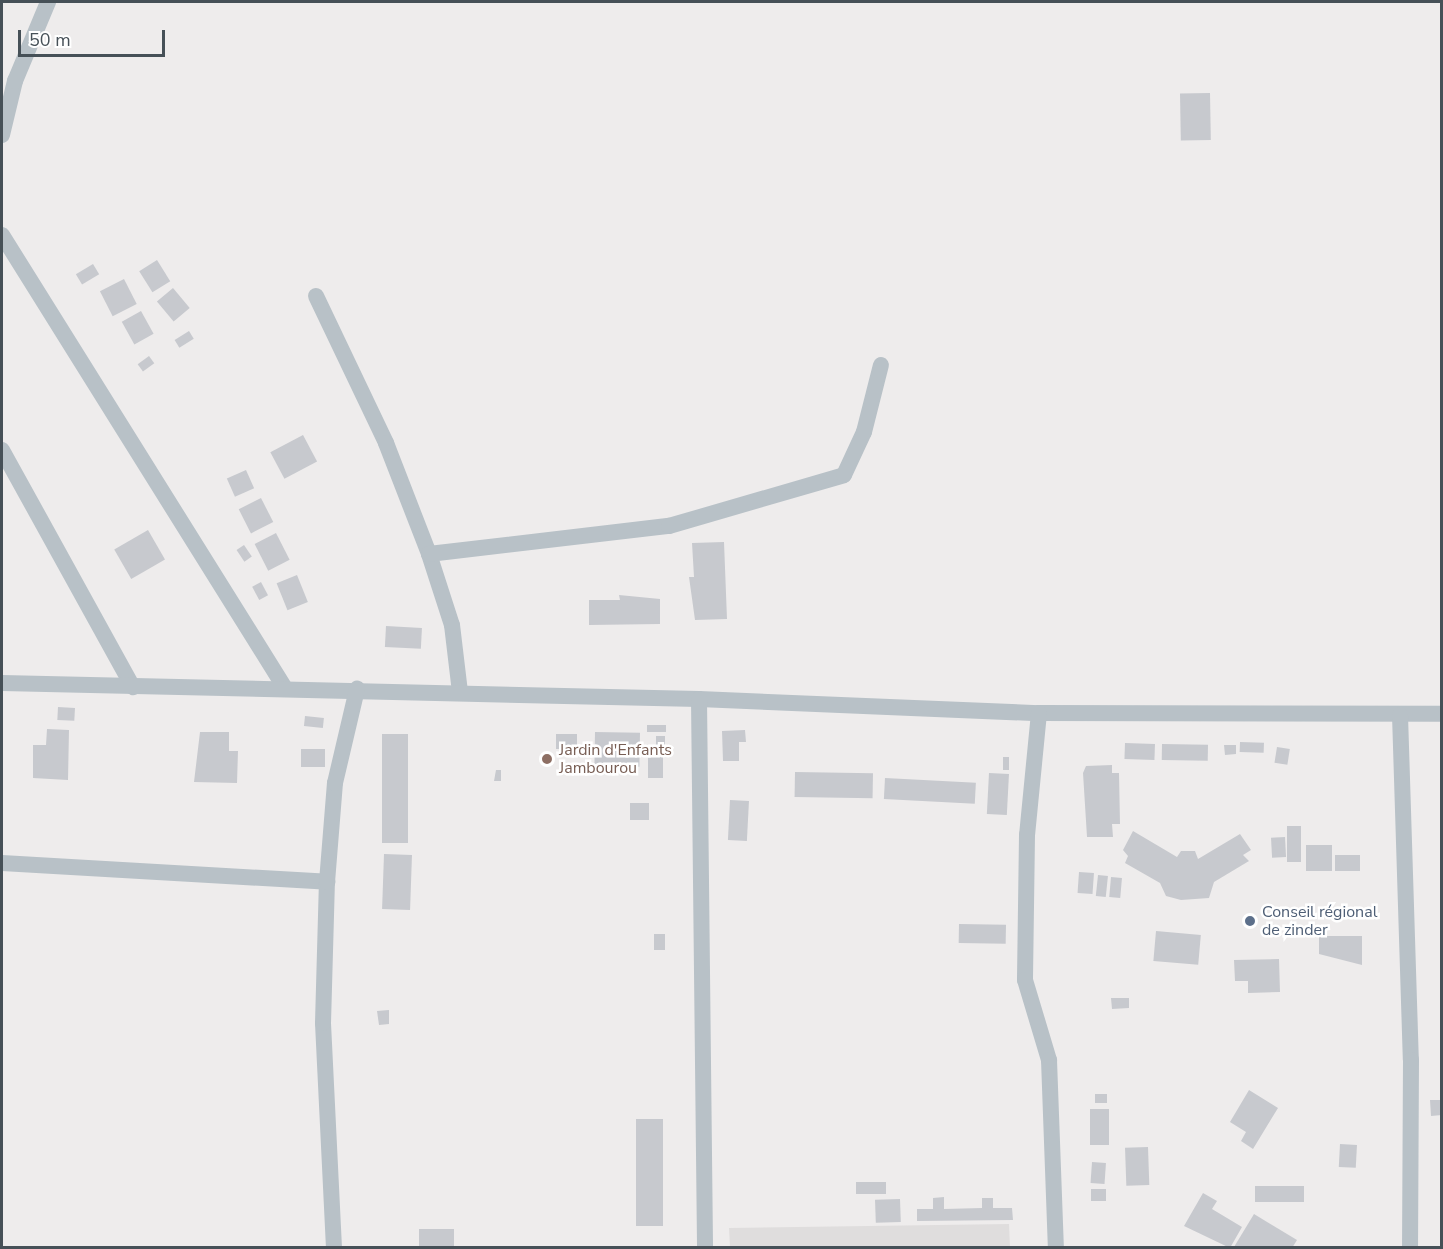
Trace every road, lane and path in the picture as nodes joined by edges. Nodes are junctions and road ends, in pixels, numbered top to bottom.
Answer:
1 (48, 2) edge
2 (2, 135) edge
3 (2, 235) edge
4 (316, 296) dead end
5 (881, 365) dead end
6 (2, 450) edge
7 (429, 554) junction
8 (2, 683) edge
9 (132, 687) junction
10 (285, 688) junction
11 (357, 689) junction
12 (460, 692) junction
13 (699, 699) junction
14 (1039, 713) junction
15 (1442, 714) edge
16 (1400, 715) junction
17 (2, 863) edge
18 (327, 882) junction
19 (334, 1248) edge
20 (705, 1248) edge
21 (1056, 1248) edge
22 (1410, 1248) edge

1 - 2 street
3 - 10 street
4 - 7 street
5 - 7 street
6 - 9 street
7 - 12 street
8 - 9 street
9 - 10 street
10 - 11 street
11 - 12 street
11 - 18 street
12 - 13 street
13 - 14 street
13 - 20 street
14 - 16 street
14 - 21 street
15 - 16 street
16 - 22 street
17 - 18 street
18 - 19 street

